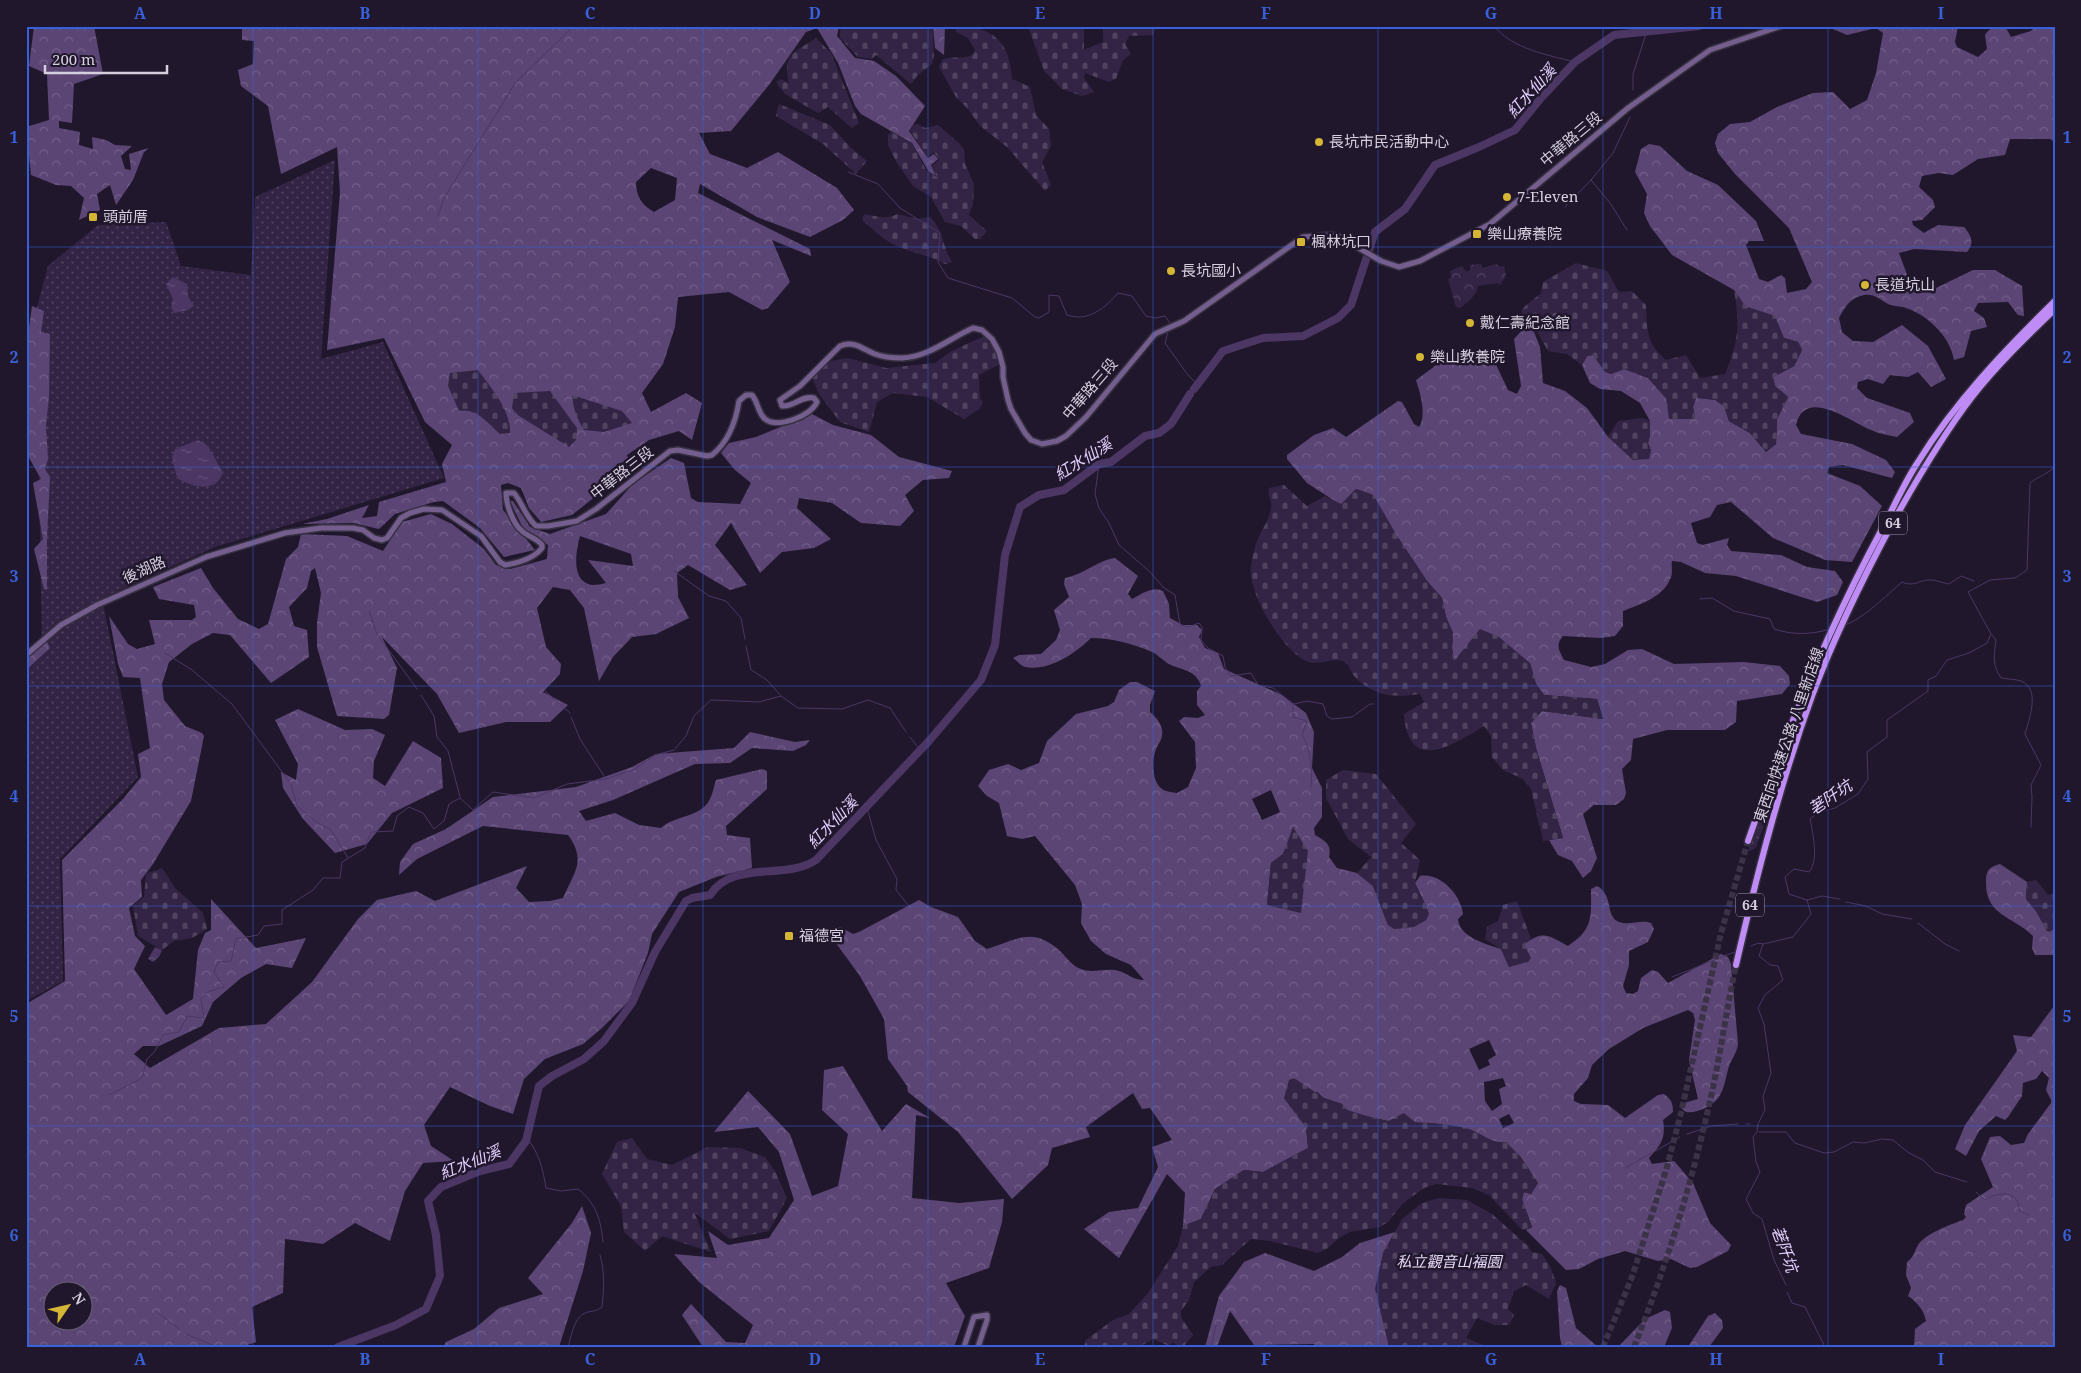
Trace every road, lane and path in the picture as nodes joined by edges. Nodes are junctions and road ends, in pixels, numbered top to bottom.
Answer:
1 (1781, 26) edge
2 (2055, 301) edge
3 (2055, 309) edge
4 (285, 533) joint
5 (26, 655) edge
6 (1748, 841) tunnel mouth
7 (1736, 965) tunnel mouth
8 (964, 1347) edge
9 (978, 1347) edge

1 - 4 main road, 中華路三段
2 - 6 highway, 東西向快速公路 八里新店線 / 64
3 - 7 highway, 東西向快速公路 八里新店線 / 64
4 - 5 main road, 後湖路
8 - 9 main road

